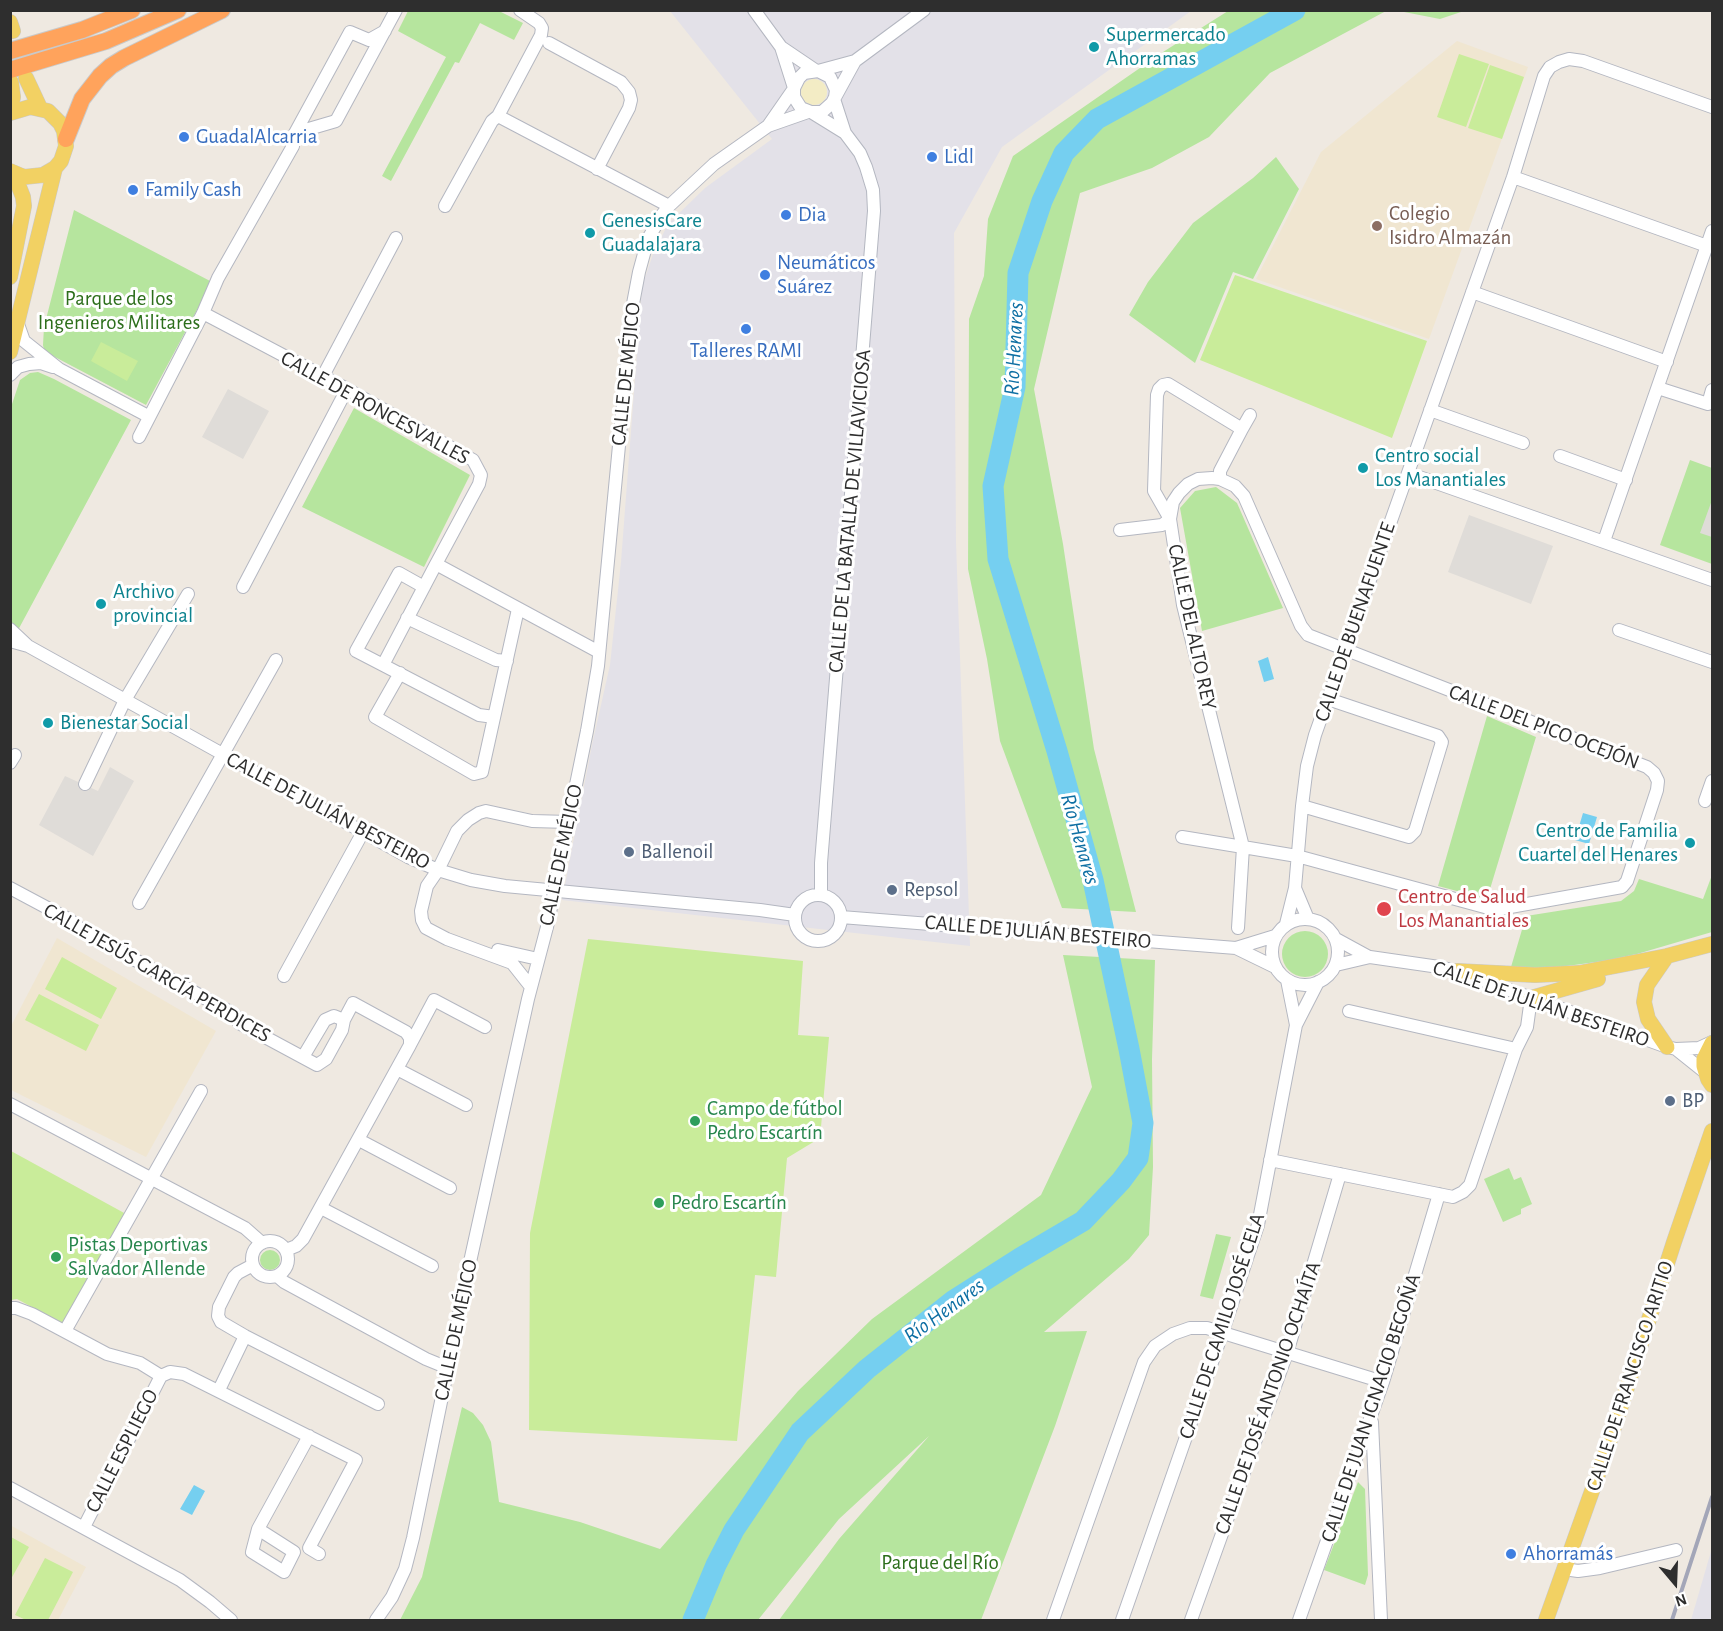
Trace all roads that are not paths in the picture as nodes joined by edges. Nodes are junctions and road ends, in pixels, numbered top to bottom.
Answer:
1 (108, 10) edge
2 (132, 10) edge
3 (178, 10) edge
4 (222, 10) edge
5 (396, 10) edge
6 (754, 10) edge
7 (924, 10) edge
8 (525, 13) edge
9 (386, 30) junction
10 (11, 32) edge
11 (549, 43) dead end
12 (781, 47) junction
13 (10, 51) edge
14 (855, 61) junction
15 (10, 70) edge
16 (816, 71) junction
17 (18, 80) edge
18 (794, 89) junction
19 (835, 98) junction
20 (1713, 107) edge
21 (40, 108) junction
22 (10, 112) edge
23 (809, 112) junction
24 (498, 116) junction
25 (768, 126) junction
26 (295, 133) junction
27 (845, 133) junction
28 (66, 139) junction
29 (55, 168) junction
30 (597, 169) junction
31 (12, 172) edge
32 (1513, 177) junction
33 (445, 206) dead end
34 (669, 206) junction
35 (1713, 231) edge
36 (396, 238) dead end
37 (1707, 246) junction
38 (10, 277) edge
39 (1472, 292) junction
40 (203, 313) junction
41 (18, 324) junction
42 (10, 351) edge
43 (1667, 362) junction
44 (59, 369) junction
45 (10, 375) edge
46 (323, 376) junction
47 (1658, 388) junction
48 (347, 389) junction
49 (1713, 390) edge
50 (1430, 410) junction
51 (1250, 415) dead end
52 (148, 416) junction
53 (1242, 429) junction
54 (139, 437) dead end
55 (1523, 442) dead end
56 (1560, 456) dead end
57 (1408, 473) junction
58 (1221, 479) junction
59 (1626, 480) junction
60 (1170, 519) junction
61 (1120, 531) dead end
62 (1604, 541) junction
63 (436, 564) junction
64 (1713, 580) edge
65 (243, 587) dead end
66 (424, 587) junction
67 (188, 594) dead end
68 (518, 609) junction
69 (407, 618) junction
70 (10, 629) edge
71 (1619, 630) dead end
72 (10, 641) edge
73 (28, 646) junction
74 (1345, 650) junction
75 (599, 652) junction
76 (276, 660) dead end
77 (507, 660) junction
78 (1713, 662) edge
79 (383, 665) junction
80 (400, 673) junction
81 (1328, 699) junction
82 (125, 700) junction
83 (494, 717) junction
84 (222, 754) junction
85 (1713, 781) edge
86 (85, 784) dead end
87 (1705, 801) dead end
88 (1302, 806) junction
89 (569, 822) junction
90 (363, 832) junction
91 (1182, 837) dead end
92 (1243, 847) junction
93 (1297, 856) junction
94 (438, 870) junction
95 (10, 888) edge
96 (1295, 888) junction
97 (821, 895) junction
98 (139, 903) dead end
99 (795, 915) junction
100 (841, 917) junction
101 (1308, 919) junction
102 (1286, 924) junction
103 (1238, 928) dead end
104 (1275, 936) junction
105 (447, 939) junction
106 (1336, 939) junction
107 (1713, 944) edge
108 (1236, 948) junction
109 (1667, 956) junction
110 (1370, 957) junction
111 (538, 959) junction
112 (1335, 965) junction
113 (1275, 967) junction
114 (1457, 971) junction
115 (284, 976) dead end
116 (1287, 980) junction
117 (1318, 982) junction
118 (531, 987) junction
119 (1531, 998) junction
120 (1349, 1011) dead end
121 (344, 1020) junction
122 (1296, 1025) junction
123 (484, 1027) dead end
124 (1713, 1043) edge
125 (410, 1045) junction
126 (1671, 1048) junction
127 (1516, 1049) junction
128 (303, 1057) junction
129 (397, 1069) junction
130 (1709, 1079) edge
131 (201, 1091) dead end
132 (10, 1104) edge
133 (466, 1105) dead end
134 (1713, 1131) edge
135 (359, 1140) junction
136 (1270, 1160) junction
137 (1340, 1174) junction
138 (151, 1179) junction
139 (450, 1188) dead end
140 (1439, 1194) junction
141 (321, 1208) junction
142 (262, 1243) junction
143 (286, 1250) junction
144 (253, 1265) junction
145 (432, 1266) dead end
146 (277, 1276) junction
147 (10, 1308) edge
148 (65, 1332) junction
149 (1223, 1332) junction
150 (244, 1336) junction
151 (1287, 1353) junction
152 (448, 1368) junction
153 (161, 1376) junction
154 (1383, 1382) junction
155 (219, 1390) junction
156 (378, 1404) dead end
157 (1371, 1415) junction
158 (309, 1436) junction
159 (1350, 1476) junction
160 (1374, 1485) junction
161 (10, 1488) edge
162 (84, 1527) junction
163 (258, 1529) dead end
164 (1676, 1550) dead end
165 (319, 1554) dead end
166 (1564, 1569) junction
167 (227, 1619) edge
168 (376, 1620) edge
169 (1053, 1620) edge
170 (1122, 1620) edge
171 (1191, 1620) edge
172 (1299, 1620) edge
173 (1381, 1620) edge
174 (1546, 1620) edge

1 - 10 highway
2 - 13 highway
3 - 15 highway
4 - 28 highway
5 - 9 street
6 - 12 street
7 - 14 street
8 - 24 street
9 - 26 street
9 - 26 street
11 - 30 street
12 - 16 street
12 - 18 street
14 - 16 street
14 - 19 street
16 - 18 street
16 - 19 street
17 - 21 main road
17 - 22 main road
18 - 23 street
18 - 25 street, CALLE DE MÉJICO
19 - 23 street
19 - 27 street, CALLE DE LA BATALLA DE VILLAVICIOSA
20 - 32 street, CALLE DE BUENAFUENTE
21 - 22 main road
21 - 28 main road
23 - 25 street, CALLE DE MÉJICO
23 - 27 street, CALLE DE LA BATALLA DE VILLAVICIOSA
24 - 30 street
24 - 33 street
25 - 34 street, CALLE DE MÉJICO
26 - 40 street
27 - 97 street, CALLE DE LA BATALLA DE VILLAVICIOSA
28 - 29 main road
29 - 31 main road
29 - 41 main road
30 - 34 street
31 - 38 main road
32 - 37 street
32 - 39 street, CALLE DE BUENAFUENTE
34 - 75 street, CALLE DE MÉJICO
35 - 37 street
36 - 46 street
37 - 43 street
39 - 43 street
39 - 50 street, CALLE DE BUENAFUENTE
40 - 46 street, CALLE DE RONCESVALLES
40 - 52 street
41 - 42 main road
41 - 44 street
43 - 47 street
44 - 45 street
44 - 52 street
46 - 48 street, CALLE DE RONCESVALLES
47 - 49 street
47 - 59 street
48 - 63 street, CALLE DE RONCESVALLES
48 - 65 street
50 - 55 street
50 - 57 street, CALLE DE BUENAFUENTE
51 - 53 street
52 - 54 street
53 - 58 street
53 - 60 street
56 - 59 street
57 - 62 street
57 - 74 street, CALLE DE BUENAFUENTE
58 - 60 street, CALLE DEL ALTO REY
58 - 74 street
59 - 62 street
60 - 61 street
60 - 92 street, CALLE DEL ALTO REY
62 - 64 street
63 - 66 street, CALLE DE RONCESVALLES
63 - 68 street
66 - 69 street, CALLE DE RONCESVALLES
66 - 79 street
67 - 82 street
68 - 75 street
68 - 77 street
69 - 77 street
69 - 79 street, CALLE DE RONCESVALLES
70 - 73 street, CALLE DE JULIÁN BESTEIRO
71 - 78 street
72 - 73 street, CALLE DE JULIÁN BESTEIRO
73 - 82 street, CALLE DE JULIÁN BESTEIRO
74 - 81 street, CALLE DE BUENAFUENTE
74 - 93 street, CALLE DEL PICO OCEJÓN
75 - 89 street, CALLE DE MÉJICO
76 - 84 street
77 - 83 street
79 - 80 street
80 - 83 street
80 - 83 street
81 - 88 street, CALLE DE BUENAFUENTE
81 - 88 street
82 - 84 street, CALLE DE JULIÁN BESTEIRO
82 - 86 street
84 - 90 street, CALLE DE JULIÁN BESTEIRO
84 - 98 street
85 - 87 street
88 - 93 street, CALLE DE BUENAFUENTE
89 - 94 street
89 - 111 street, CALLE DE MÉJICO, bridge
90 - 94 street, CALLE DE JULIÁN BESTEIRO
90 - 115 street
91 - 92 street, CALLE DEL PICO OCEJÓN
92 - 93 street, CALLE DEL PICO OCEJÓN
92 - 103 street, CALLE DEL ALTO REY
93 - 96 street, CALLE DE BUENAFUENTE
94 - 99 street, CALLE DE JULIÁN BESTEIRO
94 - 105 street
95 - 128 street, CALLE JESÚS GARCÍA PERDICES
96 - 101 street, CALLE DE BUENAFUENTE
96 - 102 street, CALLE DE BUENAFUENTE
97 - 99 street
97 - 100 street
99 - 100 street
100 - 108 street, CALLE DE JULIÁN BESTEIRO
101 - 102 street
101 - 106 street
102 - 104 street
104 - 108 street, CALLE DE JULIÁN BESTEIRO
104 - 113 street
105 - 111 street
105 - 118 street
106 - 110 street, CALLE DE JULIÁN BESTEIRO
106 - 112 street
107 - 109 main road
108 - 113 street, CALLE DE JULIÁN BESTEIRO
109 - 114 main road
109 - 119 main road
109 - 126 main road
110 - 112 street, CALLE DE JULIÁN BESTEIRO
110 - 114 street, CALLE DE JULIÁN BESTEIRO
111 - 118 street, CALLE DE MÉJICO
112 - 117 street
113 - 116 street
114 - 119 street, CALLE DE JULIÁN BESTEIRO
116 - 117 street
116 - 122 street, CALLE DE CAMILO JOSÉ CELA
117 - 122 street, CALLE DE CAMILO JOSÉ CELA
118 - 152 street, CALLE DE MÉJICO
119 - 126 street, CALLE DE JULIÁN BESTEIRO
119 - 127 street
120 - 127 street
121 - 125 street
121 - 128 street
121 - 128 street, CALLE JESÚS GARCÍA PERDICES
122 - 136 street, CALLE DE CAMILO JOSÉ CELA
123 - 125 street
124 - 126 street, CALLE DE JULIÁN BESTEIRO
124 - 130 main road
125 - 129 street
126 - 130 street, CALLE DE JULIÁN BESTEIRO
127 - 140 street
129 - 133 street
129 - 135 street
131 - 138 street
132 - 138 street
134 - 166 main road, CALLE DE FRANCISCO ARITIO
135 - 139 street
135 - 141 street
136 - 137 street
136 - 149 street, CALLE DE CAMILO JOSÉ CELA
137 - 140 street
137 - 151 street, CALLE DE JOSÉ ANTONIO OCHAÍTA
138 - 142 street
138 - 148 street
140 - 154 street, CALLE DE JUAN IGNACIO BEGOÑA
141 - 143 street
141 - 145 street
142 - 143 street
142 - 144 street
143 - 146 street
144 - 146 street
144 - 150 street
146 - 152 street
147 - 148 street
148 - 153 street
149 - 151 street
149 - 169 street
149 - 170 street, CALLE DE CAMILO JOSÉ CELA
150 - 155 street
150 - 156 street
151 - 154 street
151 - 171 street, CALLE DE JOSÉ ANTONIO OCHAÍTA
152 - 168 street, CALLE DE MÉJICO
153 - 155 street
153 - 162 street, CALLE ESPLIEGO
154 - 157 street, CALLE DE JUAN IGNACIO BEGOÑA
155 - 158 street
157 - 159 street, CALLE DE JUAN IGNACIO BEGOÑA
157 - 160 street
158 - 163 street
158 - 165 street
159 - 160 street
159 - 172 street, CALLE DE JUAN IGNACIO BEGOÑA
160 - 173 street
161 - 162 street
162 - 167 street
164 - 166 street
166 - 174 main road, CALLE DE FRANCISCO ARITIO

